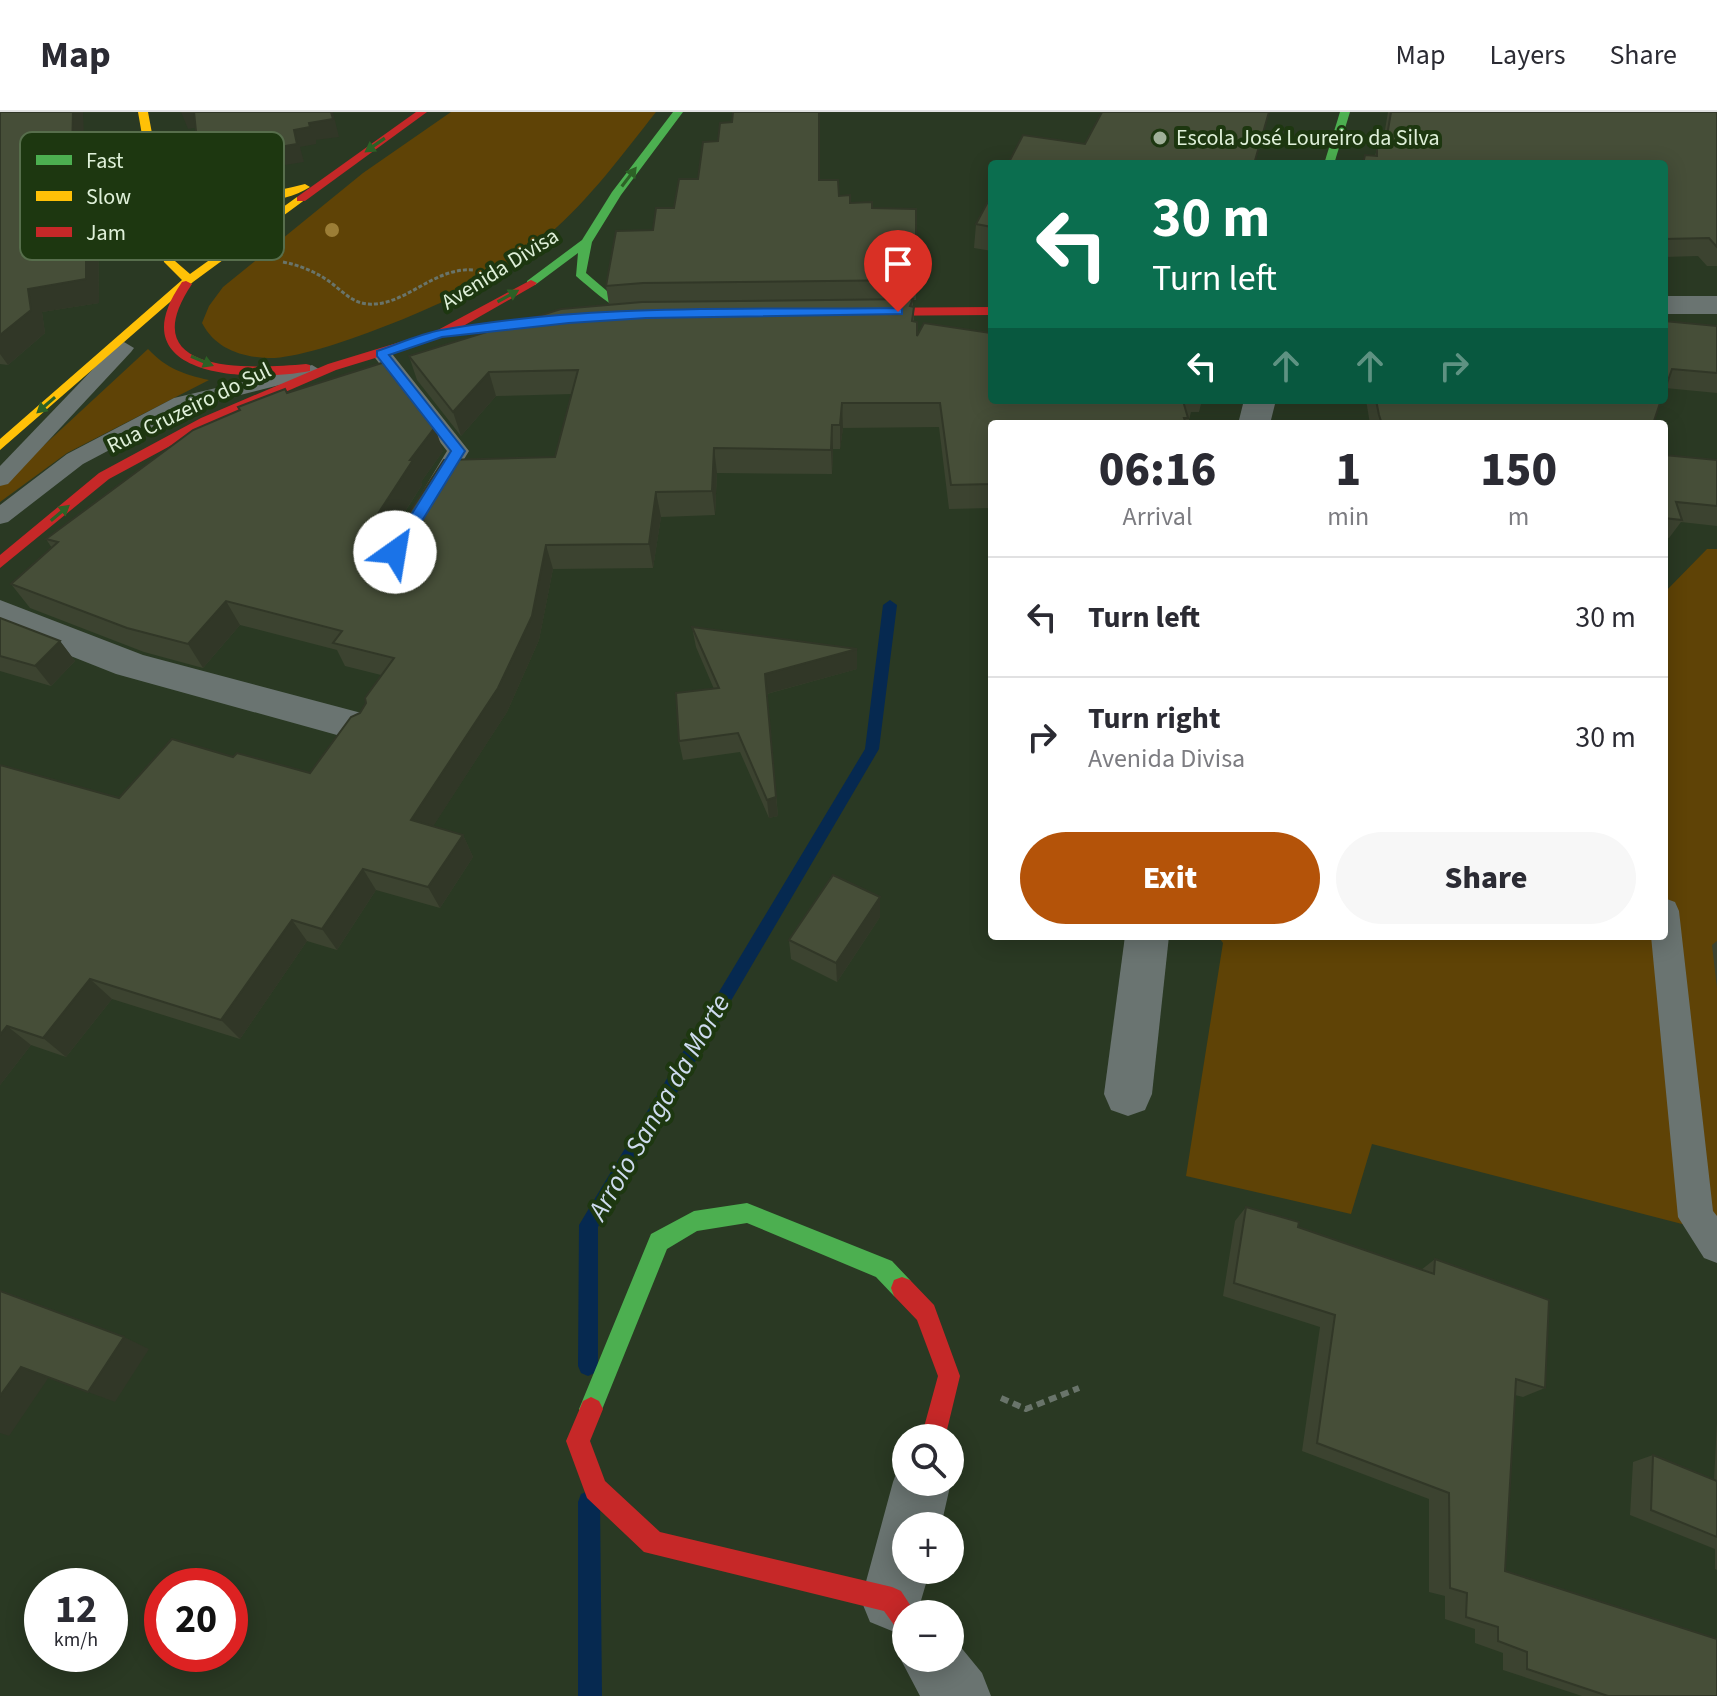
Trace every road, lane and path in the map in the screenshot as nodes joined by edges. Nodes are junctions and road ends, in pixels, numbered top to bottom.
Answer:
1 (143, 112) edge
2 (422, 112) edge
3 (678, 112) edge
4 (1345, 112) edge
5 (146, 132) edge
6 (1330, 160) edge
7 (328, 177) junction
8 (284, 192) edge
9 (284, 210) edge
10 (586, 242) junction
11 (170, 260) edge
12 (216, 260) edge
13 (276, 261) dead end
14 (481, 272) dead end
15 (189, 280) junction
16 (1668, 305) edge
17 (1717, 305) edge
18 (988, 311) edge
19 (835, 312) edge
20 (600, 317) edge
21 (483, 329) edge
22 (440, 334) junction
23 (382, 354) junction
24 (332, 367) junction
25 (0, 446) edge
26 (0, 479) edge
27 (419, 514) edge
28 (0, 517) edge
29 (0, 563) edge
30 (0, 613) edge
31 (355, 725) edge
32 (1147, 940) edge
33 (1667, 940) edge
34 (1128, 1094) dead end
35 (1717, 1245) edge
36 (949, 1376) junction
37 (1079, 1388) dead end
38 (937, 1424) edge
39 (901, 1589) edge
40 (942, 1672) edge
41 (959, 1696) edge

1 - 5 main road
2 -> 7 main road
10 -> 3 main road, Avenida Divisa
4 - 6 main road
7 - 8 main road
7 - 9 main road
10 - 20 main road
22 -> 10 main road, Avenida Divisa
11 - 15 main road
12 - 15 main road
13 - 14 path
15 -> 24 main road
15 -> 25 main road
15 - 26 lane
16 - 17 street
18 - 19 main road
21 - 22 main road
22 - 23 main road, Avenida Divisa
23 - 24 main road, Avenida Divisa
23 - 27 lane
24 - 28 lane
29 -> 24 main road, Rua Cruzeiro do Sul
30 - 31 street
32 - 34 street
33 - 35 lane
36 - 37 path
36 - 38 main road
36 - 39 main road
40 - 41 street

